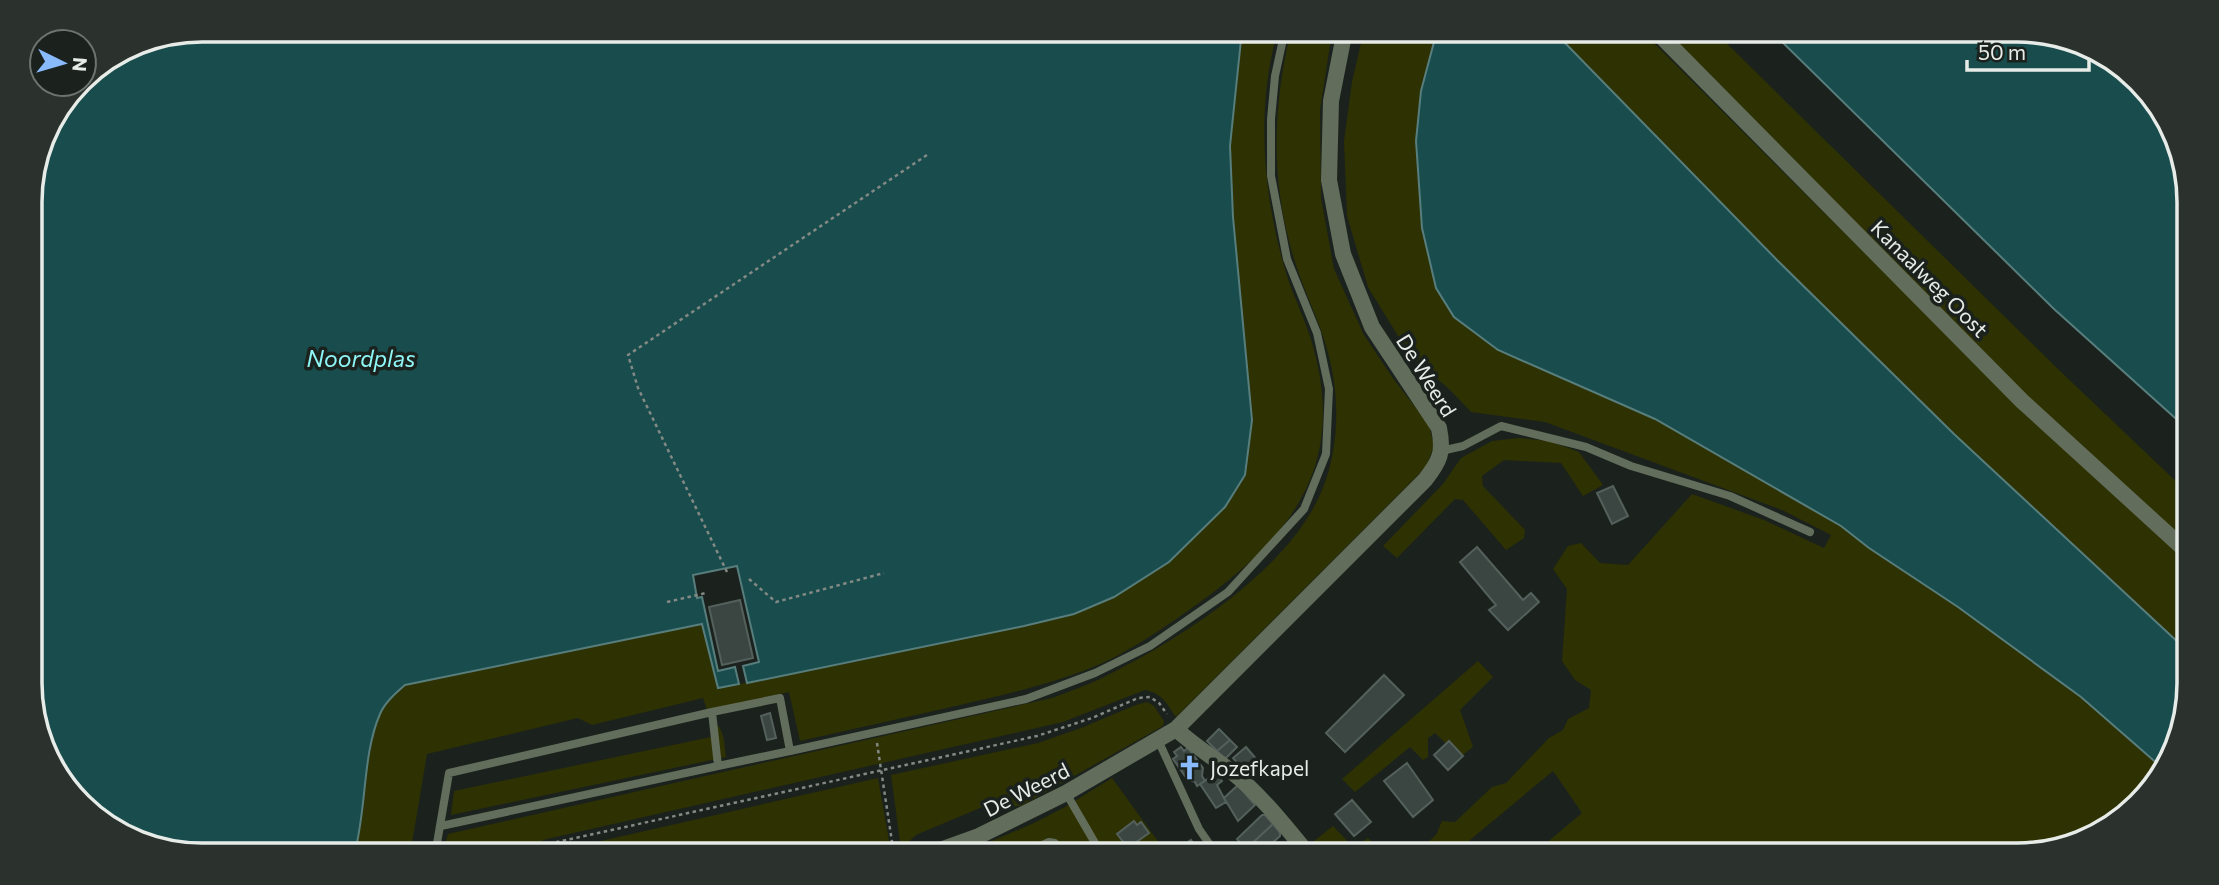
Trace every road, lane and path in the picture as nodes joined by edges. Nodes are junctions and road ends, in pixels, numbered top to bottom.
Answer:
1 (1282, 42) edge
2 (1343, 42) edge
3 (1667, 42) edge
4 (927, 155) dead end
5 (1441, 451) junction
6 (1810, 532) dead end
7 (2177, 543) edge
8 (727, 572) dead end
9 (884, 573) dead end
10 (749, 579) dead end
11 (706, 593) dead end
12 (667, 601) dead end
13 (712, 712) junction
14 (1176, 729) junction
15 (876, 732) junction
16 (1158, 740) junction
17 (790, 751) junction
18 (718, 766) junction
19 (881, 771) junction
20 (1066, 793) junction
21 (442, 826) junction
22 (438, 843) edge
23 (553, 843) edge
24 (892, 843) edge
25 (962, 843) edge
26 (1095, 843) edge
27 (1209, 843) edge
28 (1299, 843) edge

1 - 15 lane
2 - 5 street, De Weerd
3 - 7 street, Kanaalweg Oost
4 - 8 path
5 - 6 lane
5 - 14 street, De Weerd
9 - 10 path
11 - 12 path
13 - 17 lane
13 - 18 lane
13 - 21 lane
14 - 16 street, De Weerd
14 - 19 path
14 - 28 street
15 - 17 lane
15 - 19 path
16 - 20 street, De Weerd
16 - 27 lane
17 - 18 lane
18 - 21 lane
19 - 23 path
19 - 24 path
20 - 25 street, De Weerd
20 - 26 lane
21 - 22 lane

